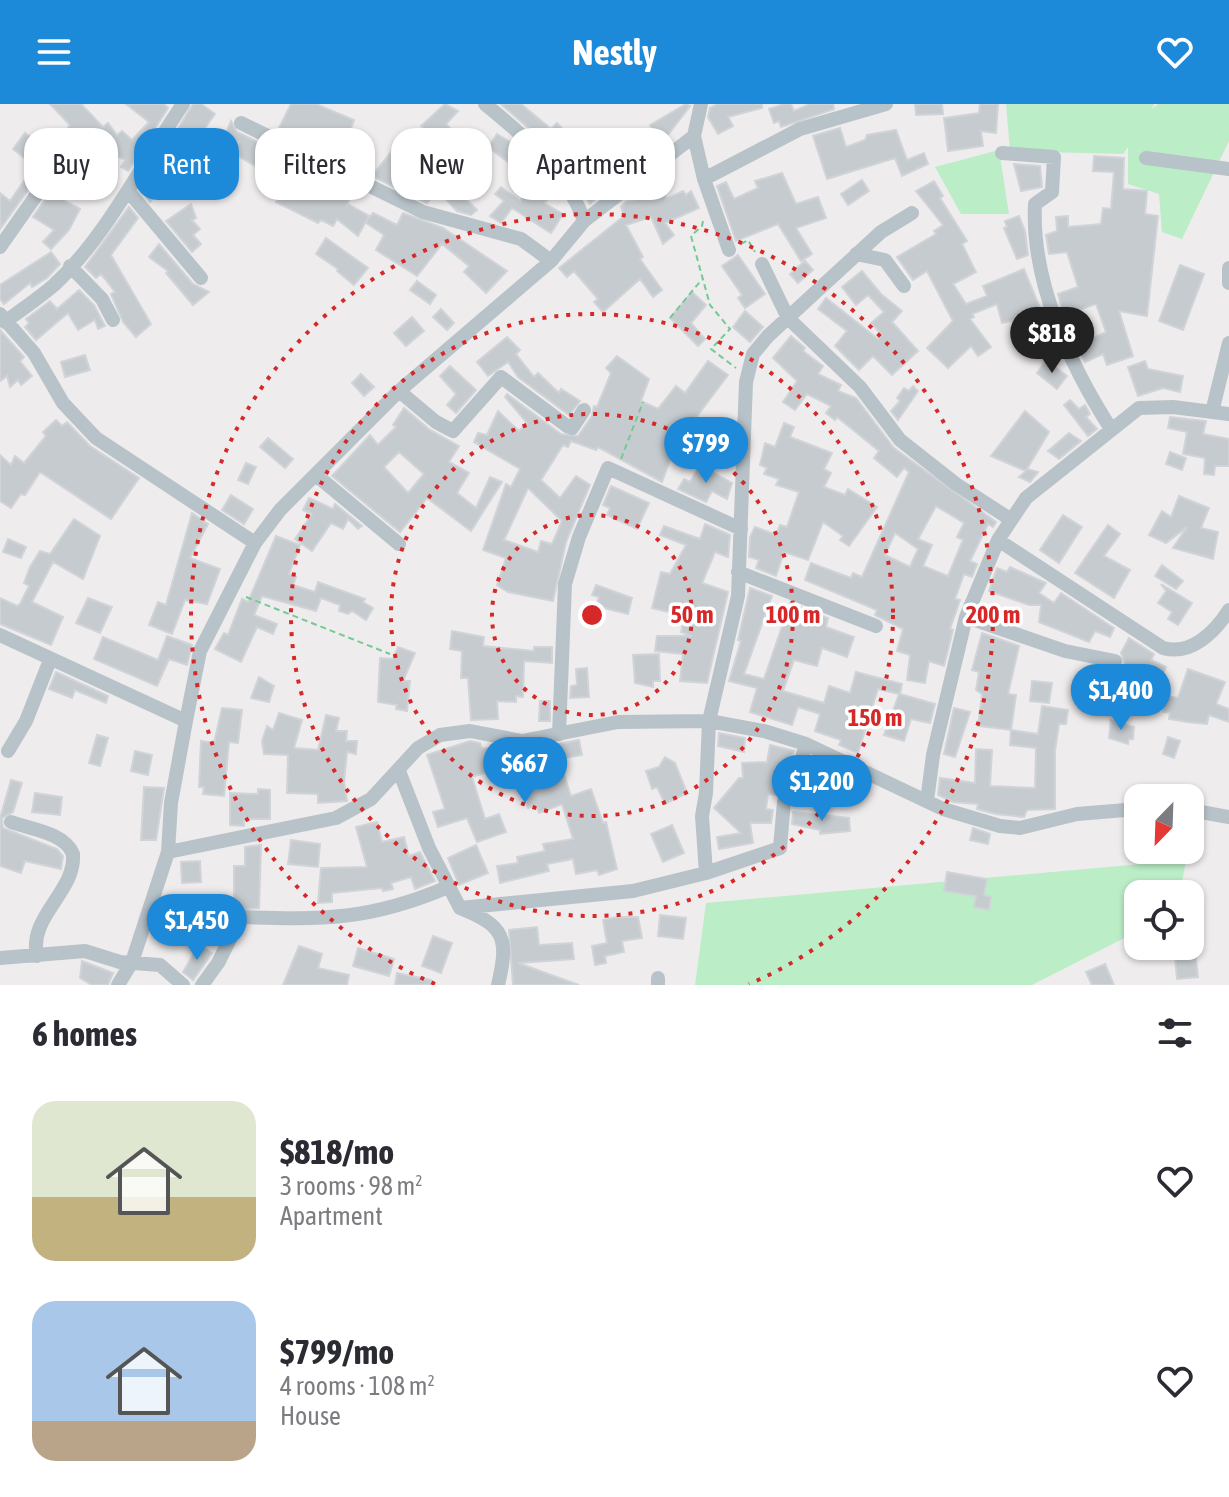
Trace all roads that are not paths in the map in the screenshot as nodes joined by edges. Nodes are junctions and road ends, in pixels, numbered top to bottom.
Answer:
1 (183, 104) edge
2 (485, 104) edge
3 (701, 104) edge
4 (886, 104) edge
5 (241, 123) dead end
6 (694, 136) junction
7 (1005, 153) dead end
8 (1146, 158) dead end
9 (1229, 169) edge
10 (704, 179) junction
11 (129, 192) junction
12 (33, 200) edge
13 (912, 213) dead end
14 (584, 221) junction
15 (0, 247) edge
16 (729, 250) road end
17 (856, 254) junction
18 (551, 261) junction
19 (762, 264) road end
20 (70, 266) junction
21 (1229, 268) edge
22 (201, 278) dead end
23 (1229, 283) edge
24 (904, 286) dead end
25 (2, 318) edge
26 (788, 318) junction
27 (113, 320) dead end
28 (1229, 343) edge
29 (399, 391) junction
30 (584, 410) dead end
31 (1212, 412) junction
32 (1229, 414) edge
33 (1111, 429) junction
34 (316, 475) junction
35 (1010, 519) junction
36 (741, 529) junction
37 (998, 540) junction
38 (255, 543) junction
39 (399, 544) dead end
40 (738, 572) junction
41 (1229, 610) edge
42 (966, 617) junction
43 (876, 626) dead end
44 (0, 635) edge
45 (50, 660) junction
46 (1115, 661) dead end
47 (186, 721) junction
48 (709, 721) junction
49 (559, 734) junction
50 (806, 744) junction
51 (8, 751) dead end
52 (399, 771) junction
53 (927, 801) junction
54 (1124, 810) edge
55 (1204, 813) edge
56 (1229, 817) edge
57 (11, 822) dead end
58 (168, 852) junction
59 (706, 873) junction
60 (448, 887) junction
61 (460, 908) junction
62 (37, 956) junction
63 (0, 958) edge
64 (132, 962) junction
65 (118, 985) edge
66 (183, 985) edge
67 (202, 985) edge
68 (498, 985) edge

1 - 11 street
2 - 14 street
3 - 6 street
4 - 10 street
5 - 18 street
6 - 10 street
6 - 14 street
7 - 33 street
8 - 9 street
10 - 16 street
11 - 20 street
11 - 22 street
12 - 15 street
13 - 17 street
14 - 18 street
17 - 24 street
17 - 26 street
18 - 29 street
19 - 26 street
20 - 25 street
20 - 27 street
21 - 23 street
25 - 38 street
26 - 35 street
26 - 36 street
28 - 31 street
29 - 30 street
29 - 34 street
31 - 32 street
31 - 33 street
33 - 35 street
34 - 38 street
34 - 39 street
35 - 37 street
36 - 40 street
36 - 49 street
37 - 41 street
37 - 42 street
38 - 47 street
40 - 43 street
40 - 48 street
42 - 46 street
42 - 53 street
44 - 45 street
45 - 47 street
45 - 51 street
47 - 58 street
48 - 49 street
48 - 50 street
48 - 59 street
49 - 52 street
50 - 53 street
50 - 59 street
52 - 58 street
52 - 60 street
53 - 54 street
55 - 56 street
57 - 62 street
58 - 64 street
59 - 61 street
60 - 61 street
60 - 67 street
61 - 68 street
62 - 63 street
62 - 64 street
64 - 65 street
64 - 66 street

